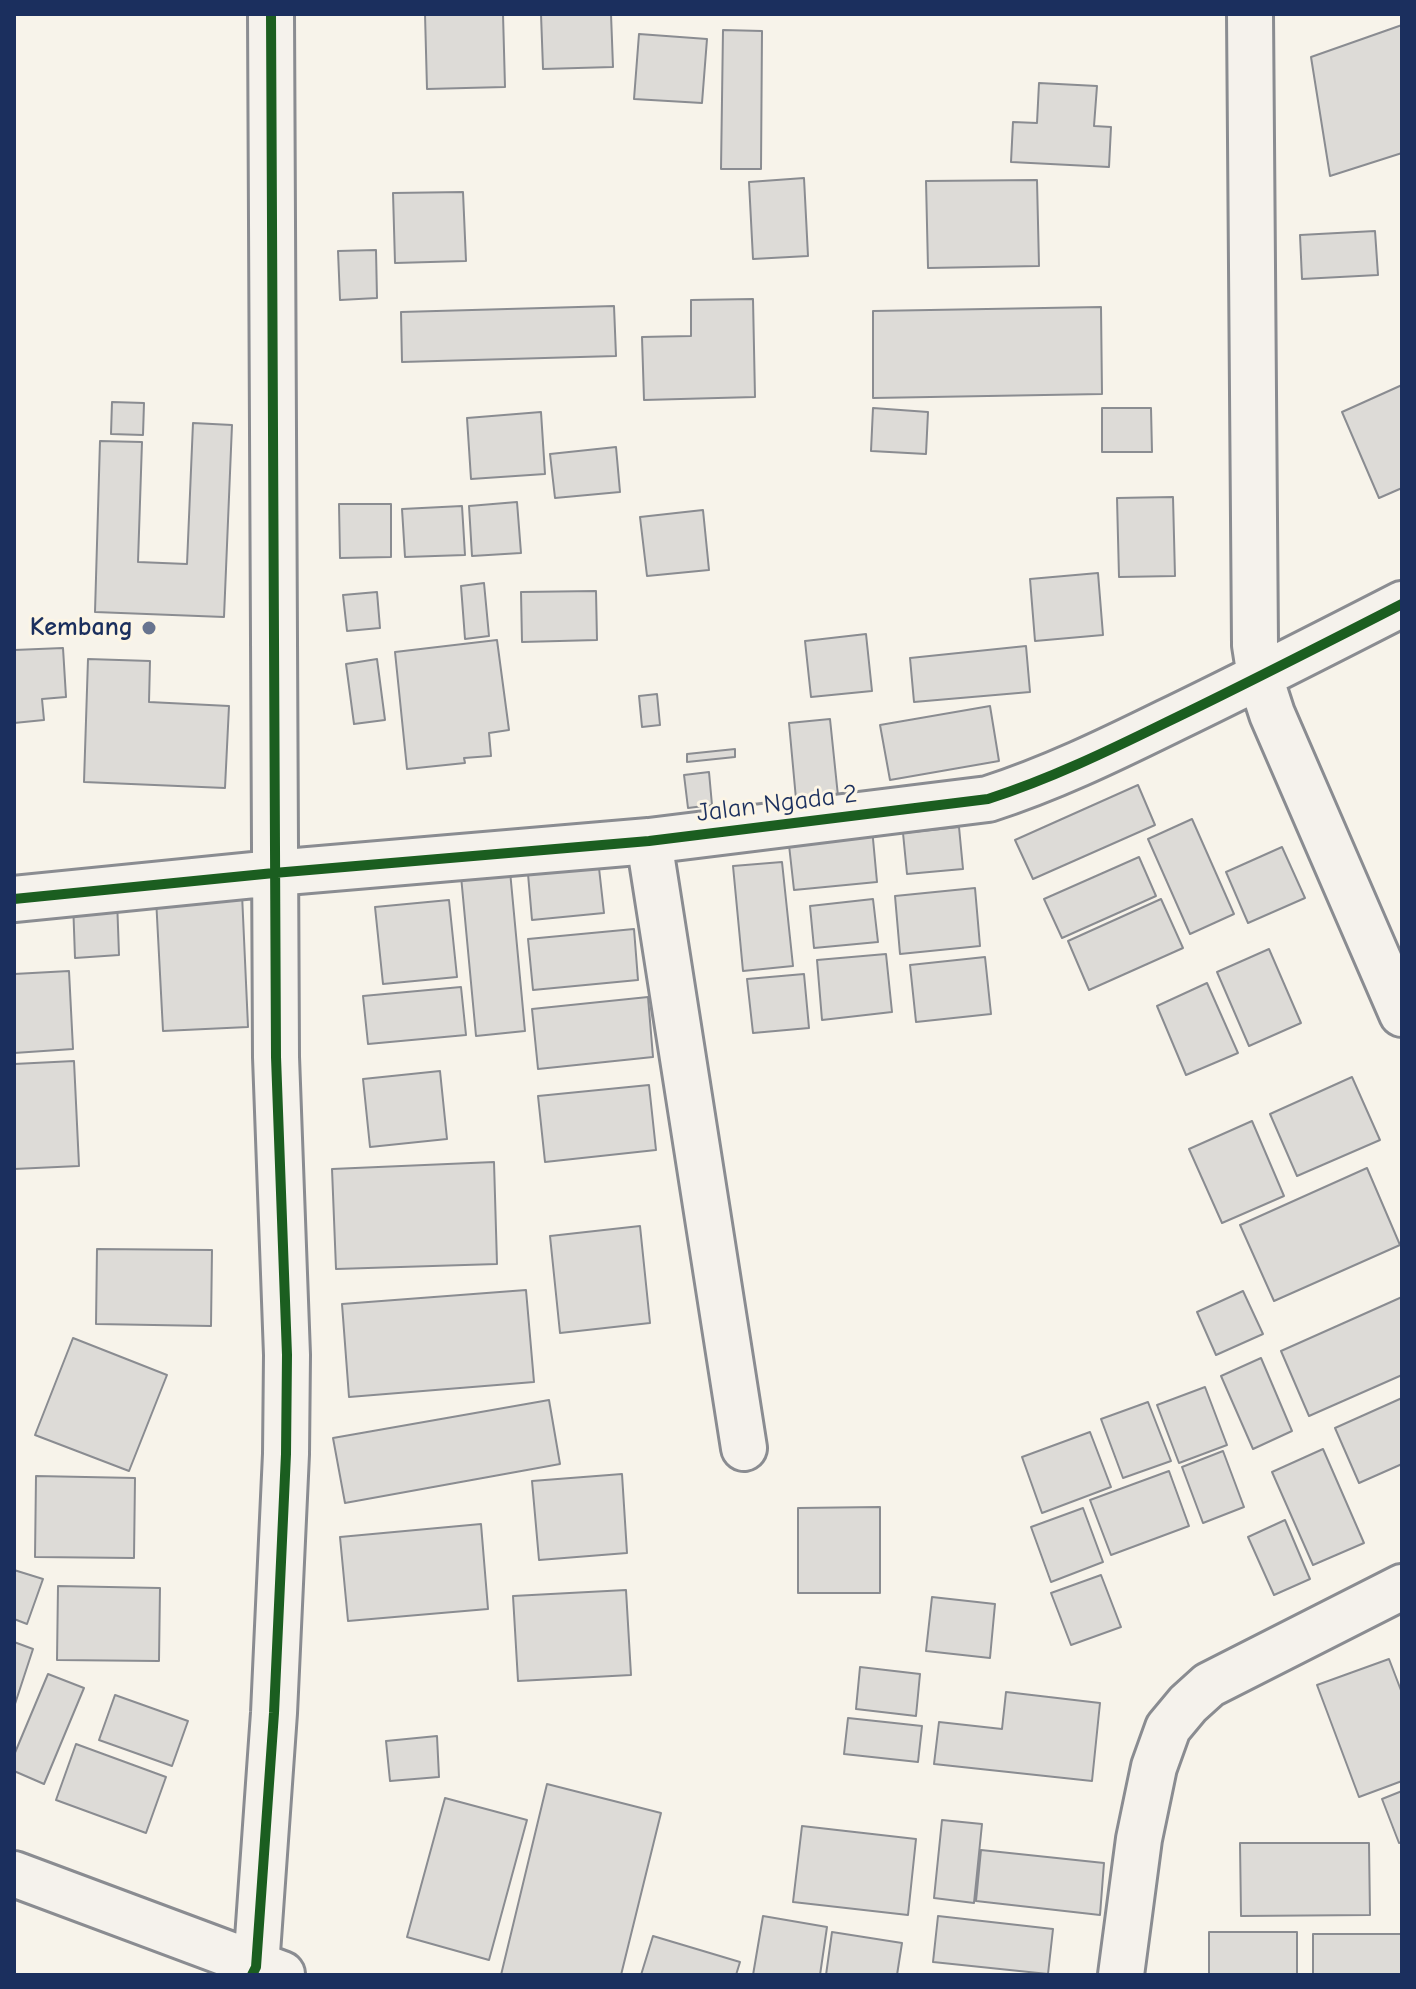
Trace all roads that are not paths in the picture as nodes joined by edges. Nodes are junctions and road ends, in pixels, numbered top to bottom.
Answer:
1 (271, 14) edge
2 (1250, 14) edge
3 (1402, 604) edge
4 (1260, 677) junction
5 (649, 841) junction
6 (274, 873) junction
7 (14, 899) edge
8 (1386, 935) edge
9 (1402, 1014) edge
10 (744, 1448) dead end
11 (1402, 1587) edge
12 (14, 1874) edge
13 (264, 1972) edge
14 (1121, 1975) edge

1 - 6 street
2 - 4 street
3 - 4 street, Jalan Ngada 2
4 - 5 street, Jalan Ngada 2
4 - 8 street
5 - 6 street, Jalan Ngada 2
5 - 10 street
6 - 7 street, Jalan Ngada 2
6 - 13 street
8 - 9 street
11 - 14 street
12 - 13 street

